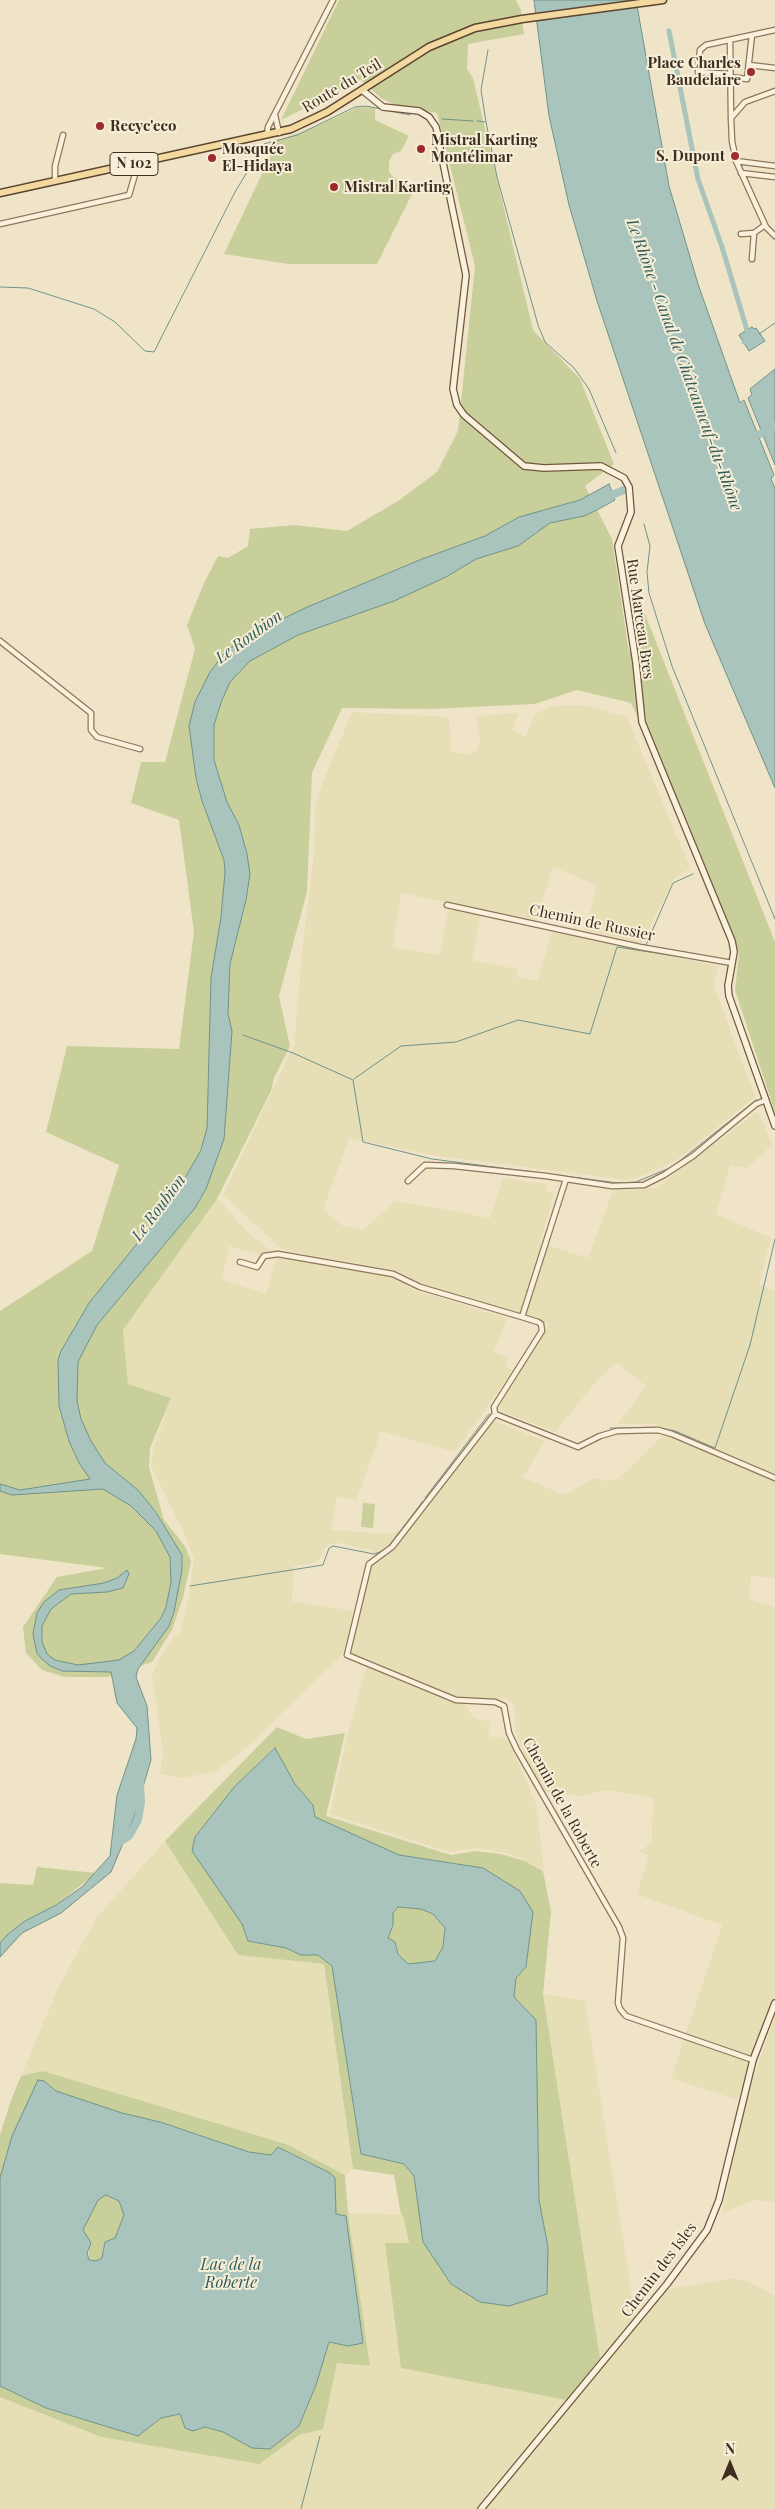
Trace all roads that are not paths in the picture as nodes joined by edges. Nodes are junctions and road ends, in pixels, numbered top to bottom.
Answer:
1 (333, 0) edge
2 (660, 0) edge
3 (775, 30) edge
4 (752, 35) junction
5 (730, 40) junction
6 (749, 65) junction
7 (775, 68) edge
8 (730, 76) junction
9 (362, 90) junction
10 (775, 91) edge
11 (275, 114) junction
12 (731, 118) junction
13 (279, 133) junction
14 (63, 135) dead end
15 (267, 136) junction
16 (736, 161) junction
17 (138, 164) junction
18 (775, 166) edge
19 (741, 173) junction
20 (775, 177) edge
21 (56, 181) junction
22 (0, 193) edge
23 (0, 224) edge
24 (765, 225) junction
25 (754, 233) junction
26 (741, 234) dead end
27 (775, 236) edge
28 (752, 259) dead end
29 (0, 641) edge
30 (140, 749) dead end
31 (447, 905) dead end
32 (732, 963) junction
33 (766, 1100) junction
34 (775, 1126) edge
35 (566, 1179) junction
36 (408, 1180) dead end
37 (240, 1262) dead end
38 (522, 1318) junction
39 (494, 1412) junction
40 (775, 1478) edge
41 (775, 2003) edge
42 (754, 2060) junction
43 (482, 2509) edge

1 - 11 street
2 - 9 main road, Route du Teil / N 102
3 - 4 street
4 - 5 street
4 - 6 street
5 - 8 street
5 - 8 street
6 - 7 street
6 - 8 street
8 - 12 street
9 - 13 main road, Route du Teil / N 102
9 - 32 street, Rue Marceau Bres
10 - 12 street
11 - 13 street
11 - 15 street
12 - 16 street
13 - 15 main road, Route du Teil / N 102
14 - 21 street
15 - 17 main road, Route du Teil / N 102
16 - 18 street
16 - 19 street
17 - 21 main road, Route du Teil / N 102
17 - 23 street
19 - 20 street
19 - 24 street
21 - 22 main road, Route du Teil / N 102
24 - 25 street
24 - 27 street
25 - 26 street
25 - 28 street
29 - 30 street
31 - 32 street, Chemin de Russier
32 - 33 street, Rue Marceau Bres
33 - 34 street, Rue Marceau Bres
33 - 35 street
35 - 36 street
35 - 38 street
37 - 38 street
38 - 39 street
39 - 40 street
39 - 42 street, Chemin de la Roberte
41 - 42 street, Chemin des Isles
42 - 43 street, Chemin des Isles

